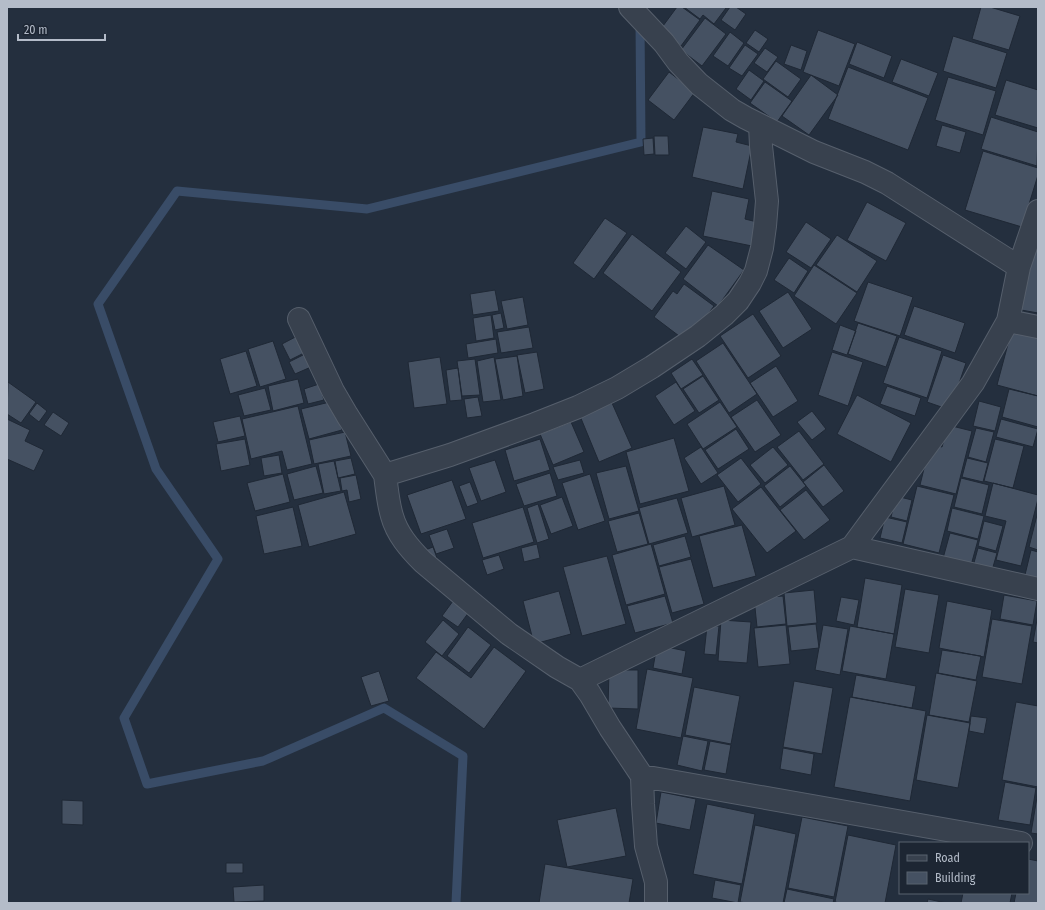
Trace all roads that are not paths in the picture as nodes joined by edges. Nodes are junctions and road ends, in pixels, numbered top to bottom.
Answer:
1 (630, 7) edge
2 (760, 125) junction
3 (1038, 211) edge
4 (1019, 267) junction
5 (299, 319) dead end
6 (1008, 321) junction
7 (1038, 327) edge
8 (385, 475) junction
9 (852, 547) junction
10 (1038, 589) edge
11 (580, 680) junction
12 (642, 776) junction
13 (1016, 842) edge
14 (656, 903) edge

1 - 2 street
2 - 4 street
2 - 8 street
3 - 4 street
4 - 6 street
5 - 8 street
6 - 7 street
6 - 9 street
8 - 11 street
9 - 10 street
9 - 11 street
11 - 12 street
12 - 13 street
12 - 14 street

